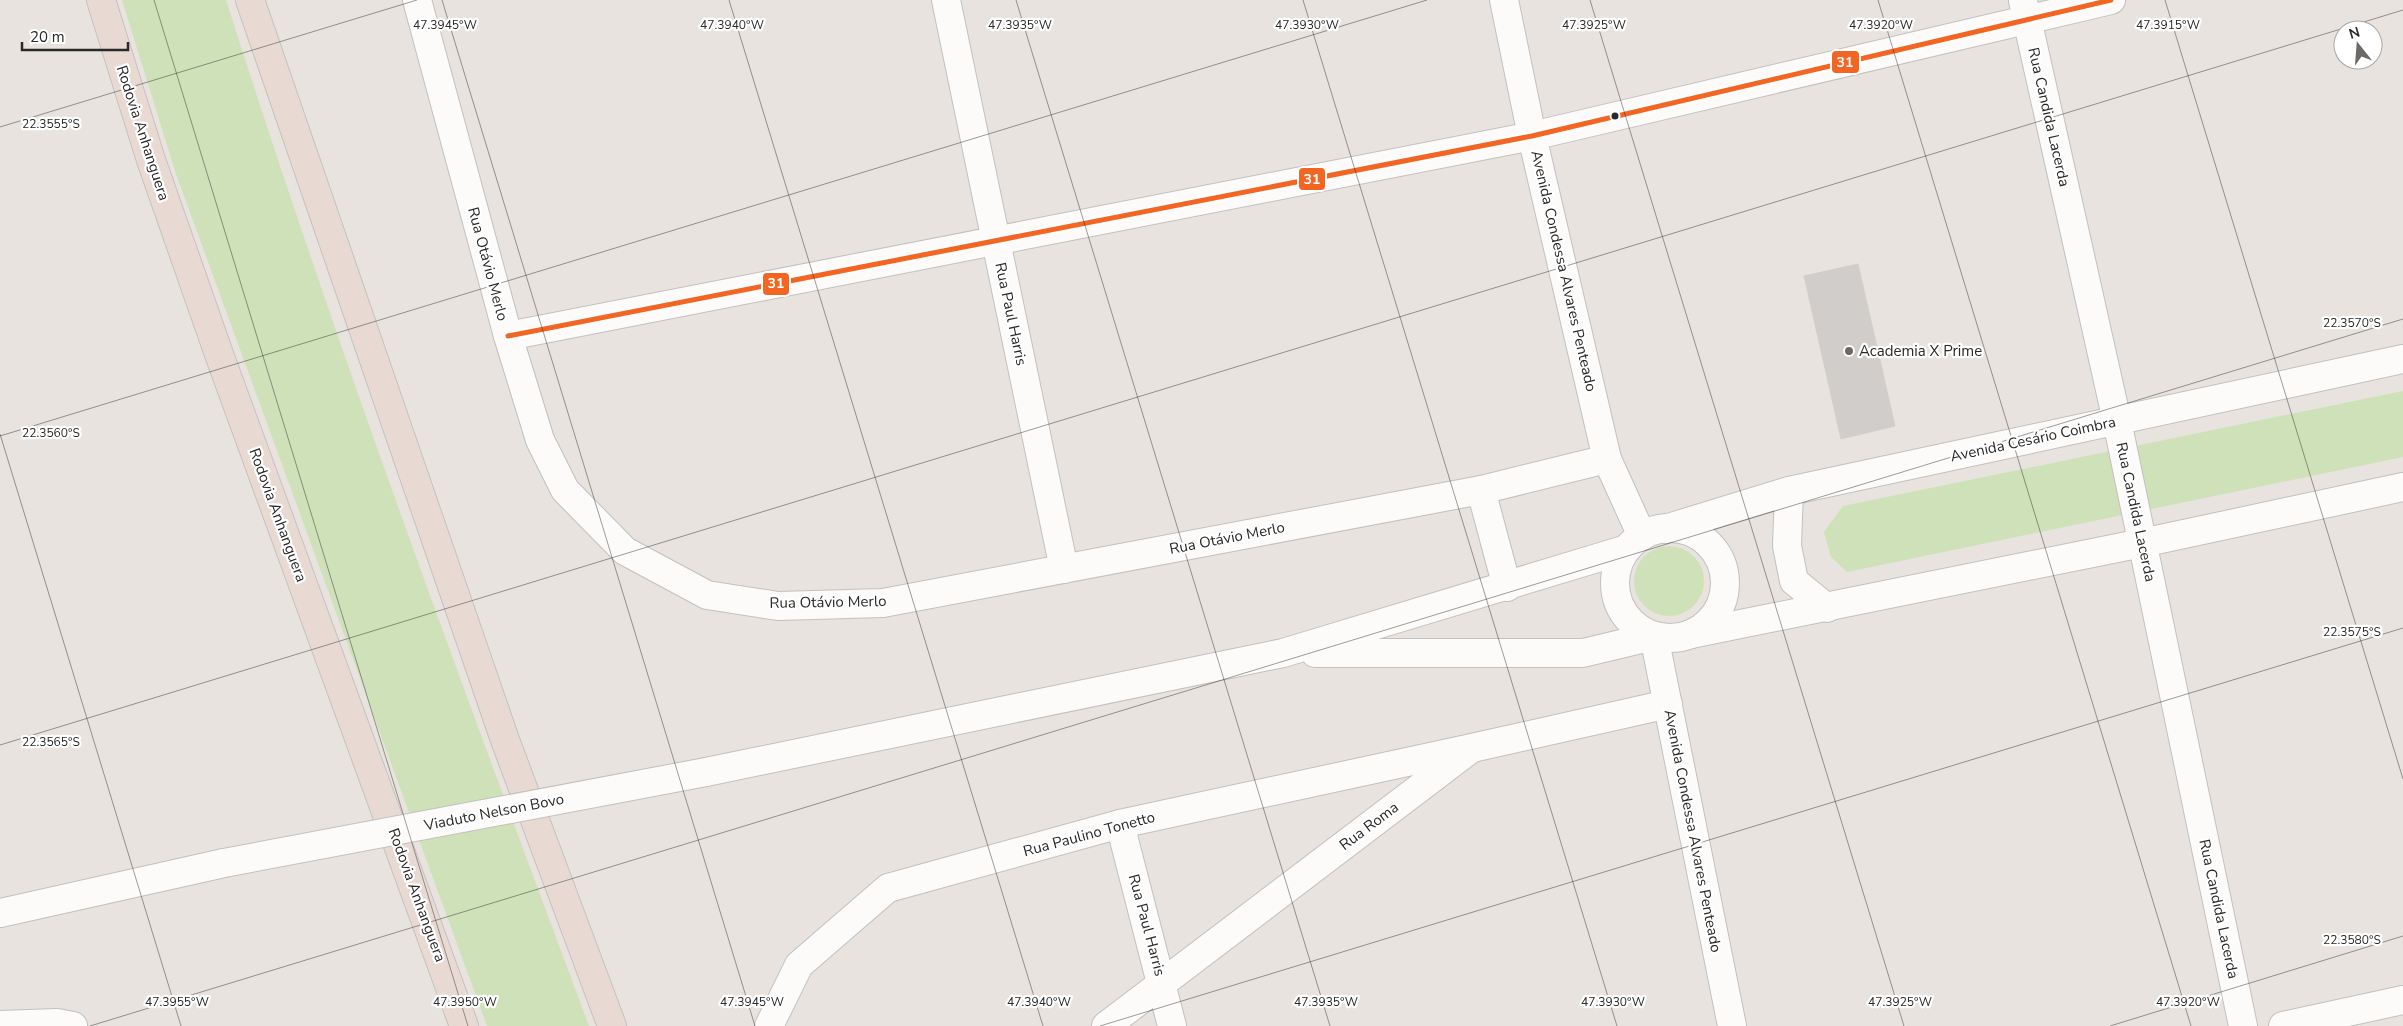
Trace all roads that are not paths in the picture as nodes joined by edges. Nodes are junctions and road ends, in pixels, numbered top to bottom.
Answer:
1 (101, 0) edge
2 (250, 0) edge
3 (417, 0) edge
4 (946, 0) edge
5 (1504, 0) edge
6 (2111, 0) edge
7 (2025, 9) edge
8 (1532, 136) junction
9 (996, 239) junction
10 (508, 336) junction
11 (2403, 358) edge
12 (2117, 421) junction
13 (1607, 458) junction
14 (2403, 487) edge
15 (1480, 490) junction
16 (1789, 491) junction
17 (1645, 538) junction
18 (2142, 543) junction
19 (1064, 569) junction
20 (1507, 587) junction
21 (1827, 608) junction
22 (1691, 634) junction
23 (1654, 636) junction
24 (1283, 653) junction
25 (1668, 704) junction
26 (1472, 748) junction
27 (1120, 824) junction
28 (0, 913) edge
29 (1162, 984) junction
30 (2403, 1000) edge
31 (0, 1025) edge
32 (73, 1026) edge
33 (464, 1026) edge
34 (612, 1026) edge
35 (770, 1026) edge
36 (1106, 1026) edge
37 (1172, 1026) edge
38 (1732, 1026) edge
39 (2243, 1026) edge
40 (2283, 1026) edge

1 - 33 highway, Rodovia Anhanguera
2 - 34 highway
3 - 10 street, Rua Otávio Merlo
4 - 9 street, Rua Paul Harris
5 - 8 street, Avenida Condessa Alvares Penteado
6 - 7 street
7 - 8 street
7 - 12 street, Rua Candida Lacerda
8 - 9 street
8 - 13 street, Avenida Condessa Alvares Penteado
9 - 10 street
9 - 19 street, Rua Paul Harris
10 - 19 street, Rua Otávio Merlo
11 - 12 street, Avenida Cesário Coimbra
12 - 16 street, Avenida Cesário Coimbra
12 - 18 street, Rua Candida Lacerda
13 - 15 street, Rua Otávio Merlo
13 - 17 street, Avenida Condessa Alvares Penteado
14 - 18 street
15 - 19 street, Rua Otávio Merlo
15 - 20 street
16 - 17 street, Avenida Cesário Coimbra
16 - 21 street
17 - 20 street, Avenida Cesário Coimbra
17 - 22 street
17 - 23 street
18 - 21 street
18 - 39 street, Rua Candida Lacerda
20 - 24 street, Avenida Cesário Coimbra
21 - 22 street
22 - 23 street
23 - 24 street
23 - 25 street, Avenida Condessa Alvares Penteado
24 - 28 street, Viaduto Nelson Bovo, bridge
25 - 26 street, Rua Roma
25 - 38 street, Avenida Condessa Alvares Penteado
26 - 27 street, Rua Paulino Tonetto
26 - 29 street, Rua Roma
27 - 29 street, Rua Paul Harris
27 - 35 street, Rua Paulino Tonetto
29 - 36 street, Rua Roma
29 - 37 street, Rua Paul Harris
30 - 40 street
31 - 32 street

